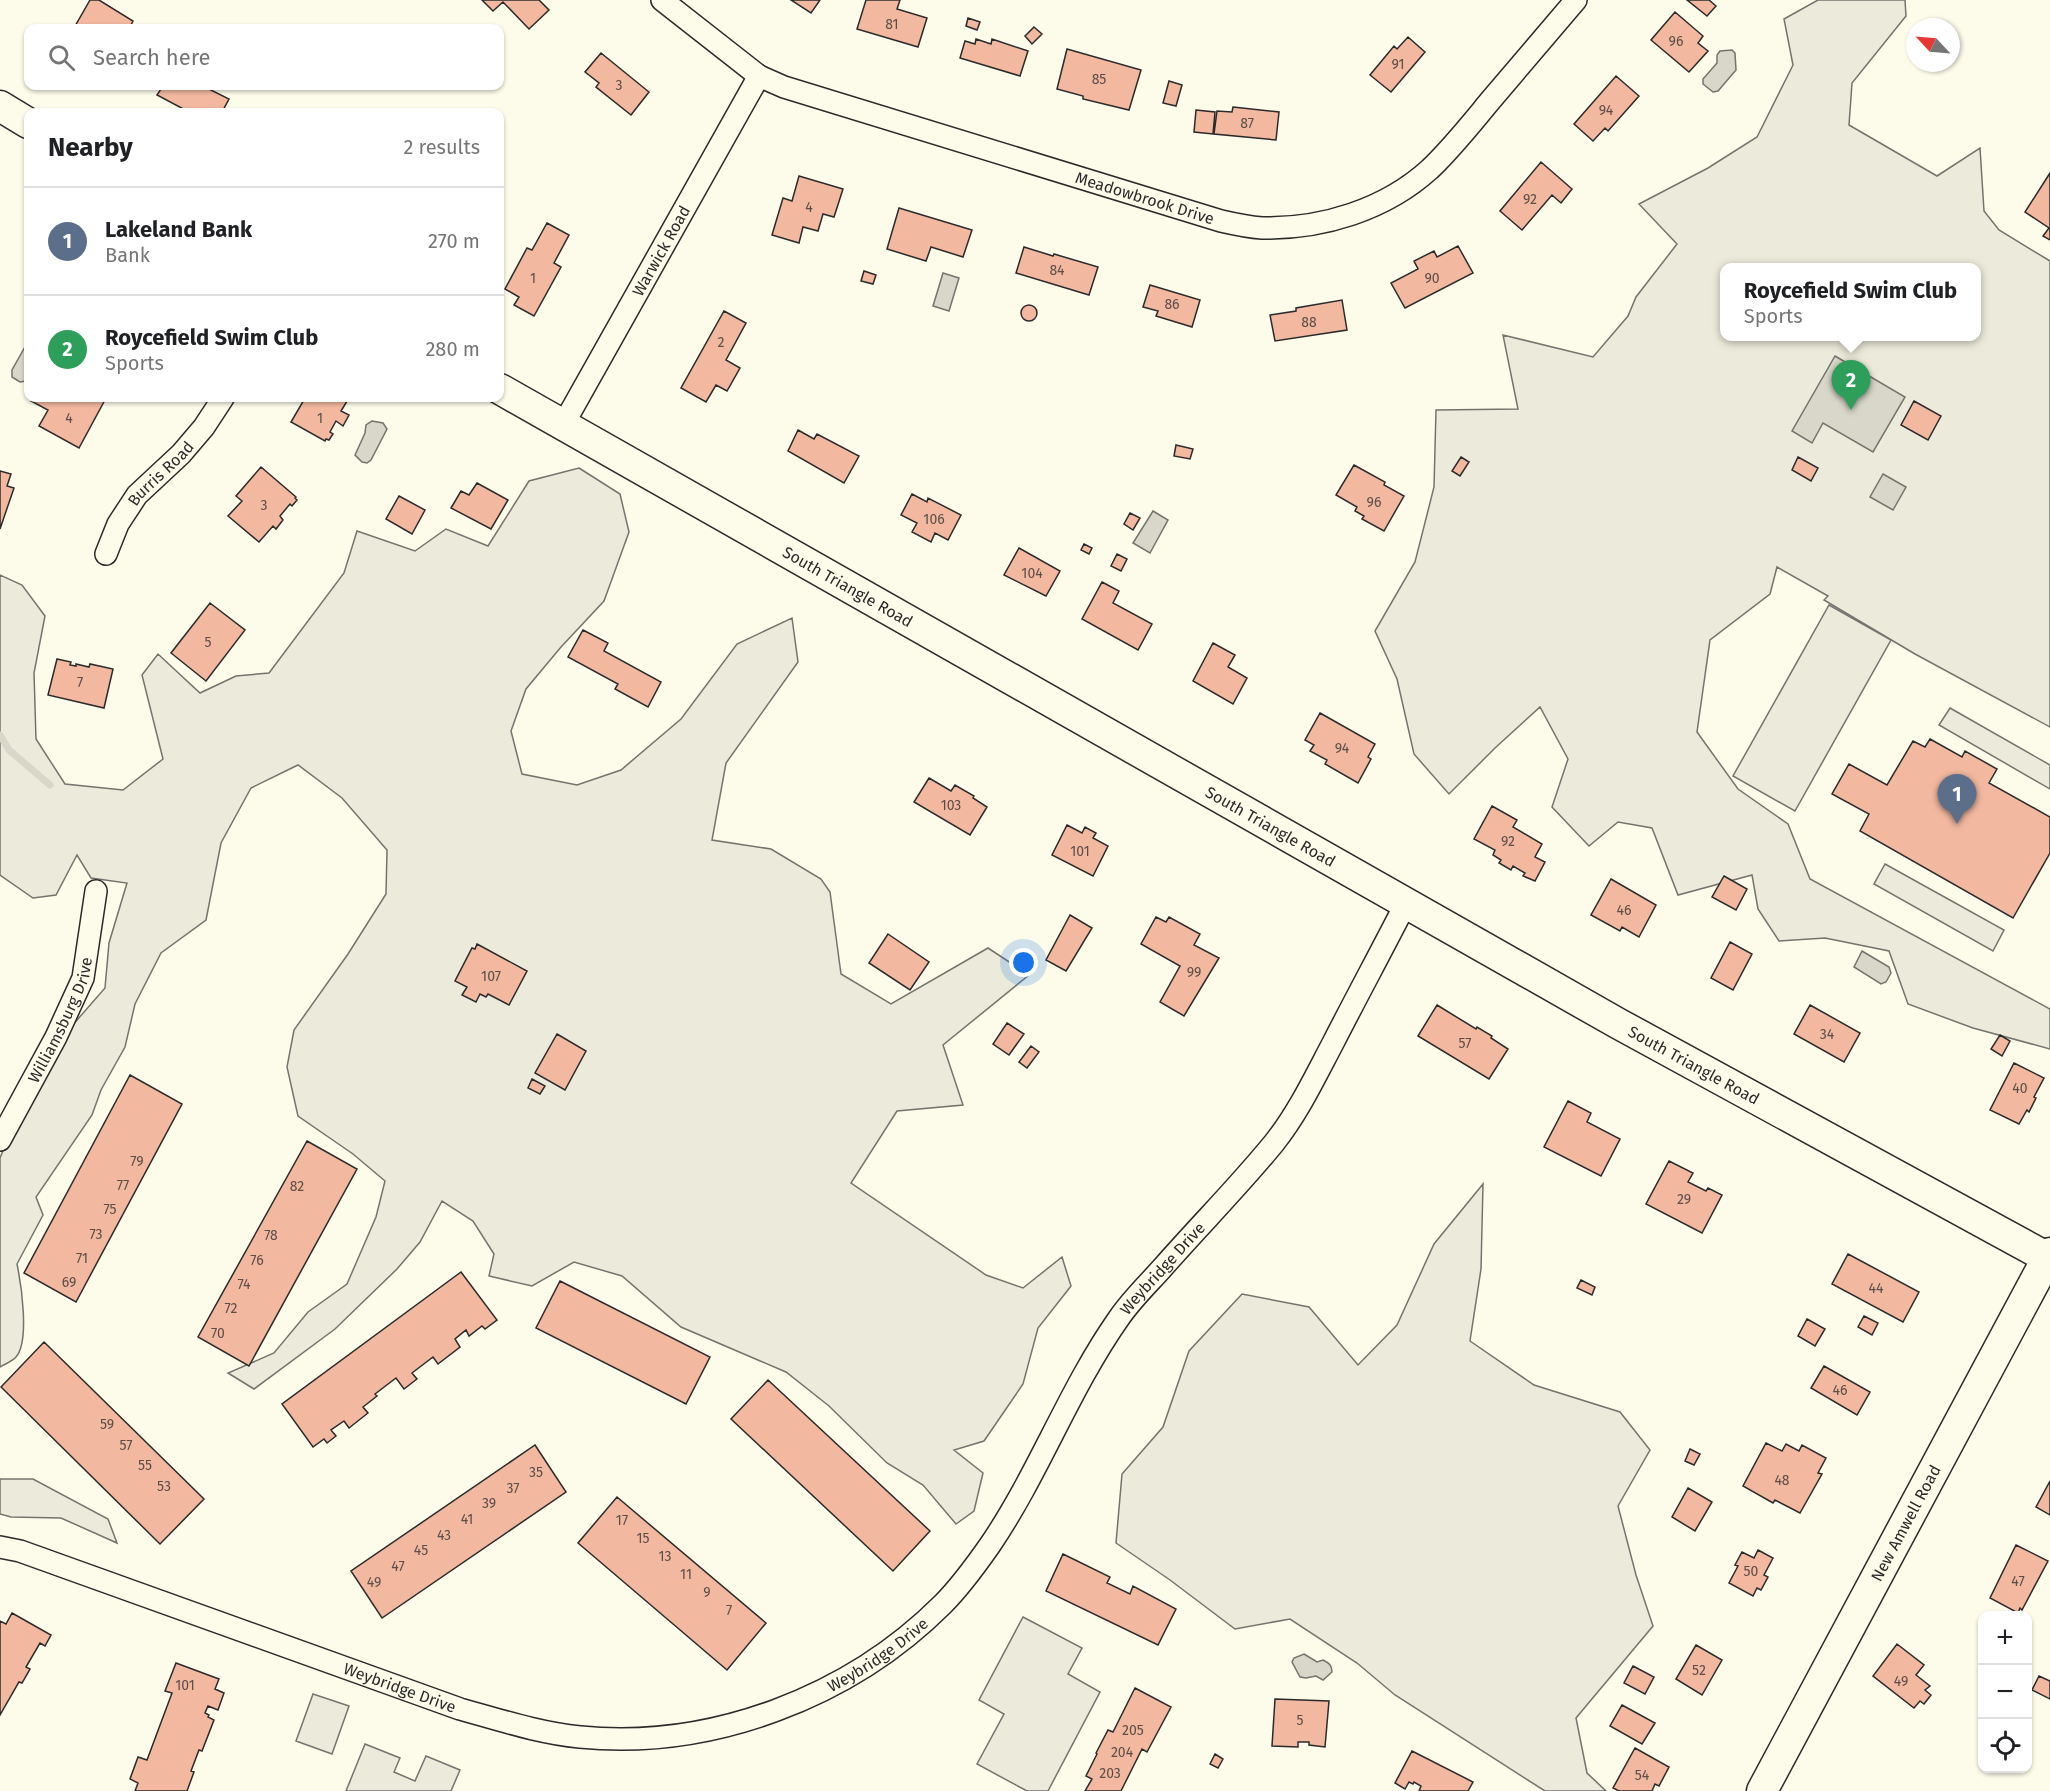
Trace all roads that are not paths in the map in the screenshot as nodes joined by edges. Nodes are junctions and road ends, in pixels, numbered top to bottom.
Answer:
1 (662, 0) edge
2 (1576, 0) edge
3 (759, 76) junction
4 (0, 106) edge
5 (24, 121) edge
6 (504, 391) edge
7 (220, 402) edge
8 (563, 425) junction
9 (106, 554) dead end
10 (96, 891) dead end
11 (1406, 903) junction
12 (0, 1140) edge
13 (2049, 1256) edge
14 (0, 1546) edge
15 (1762, 1791) edge

1 - 3 street, Meadowbrook Drive
2 - 3 street, Meadowbrook Drive
3 - 8 street, Warwick Road
4 - 5 street
6 - 8 street, South Triangle Road
7 - 9 street, Burris Road
8 - 11 street, South Triangle Road
10 - 12 street, Williamsburg Drive
11 - 13 street, South Triangle Road
11 - 14 street, Weybridge Drive
13 - 15 street, New Amwell Road

